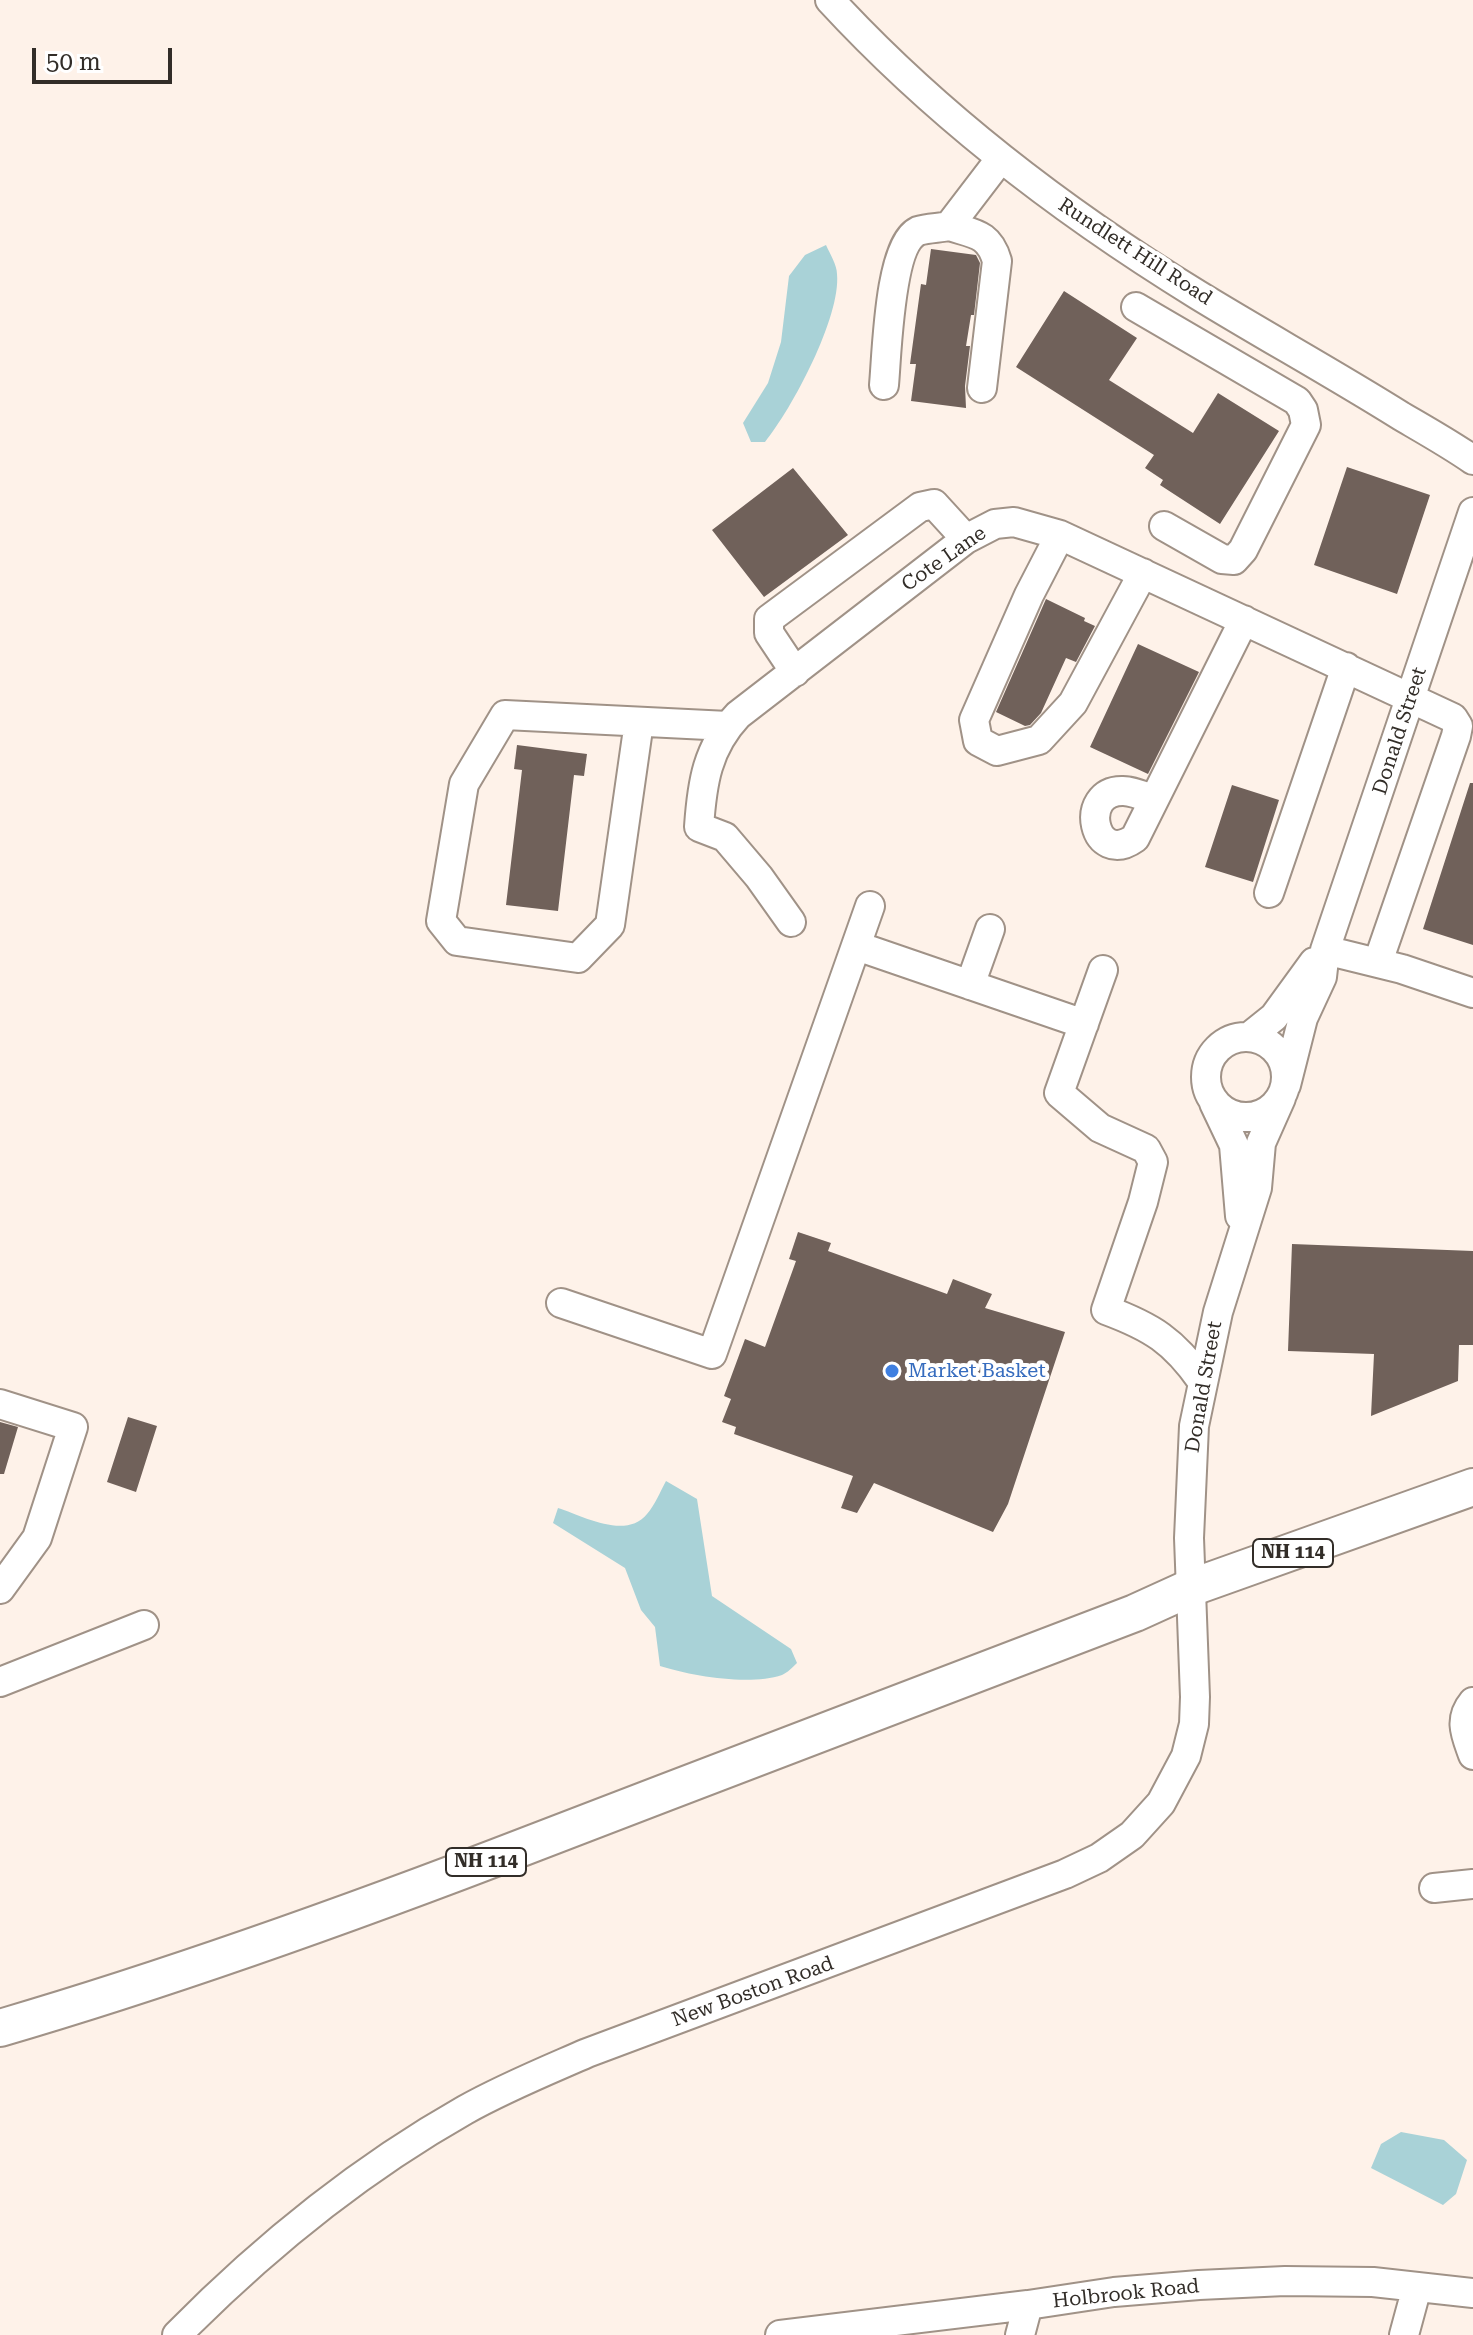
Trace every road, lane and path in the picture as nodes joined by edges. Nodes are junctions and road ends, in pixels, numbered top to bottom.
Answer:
1 (830, 0) edge
2 (1001, 158) junction
3 (949, 226) junction
4 (1181, 284) junction
5 (1303, 357) junction
6 (884, 385) dead end
7 (982, 388) dead end
8 (1282, 392) junction
9 (1473, 460) edge
10 (1473, 512) edge
11 (1164, 526) dead end
12 (1060, 535) junction
13 (966, 539) junction
14 (1143, 573) junction
15 (1244, 620) junction
16 (1346, 667) junction
17 (795, 672) junction
18 (1411, 698) junction
19 (639, 722) junction
20 (728, 726) junction
21 (1154, 800) dead end
22 (1269, 893) dead end
23 (870, 906) dead end
24 (791, 922) dead end
25 (990, 929) dead end
26 (857, 946) junction
27 (1325, 950) junction
28 (1378, 962) junction
29 (1103, 970) dead end
30 (970, 985) junction
31 (1473, 993) edge
32 (1084, 1024) junction
33 (1249, 1037) junction
34 (1284, 1092) junction
35 (1213, 1100) junction
36 (1240, 1237) junction
37 (561, 1303) dead end
38 (1202, 1381) junction
39 (0, 1404) edge
40 (1473, 1487) edge
41 (1190, 1588) junction
42 (0, 1589) edge
43 (144, 1625) dead end
44 (0, 1682) edge
45 (1473, 1702) edge
46 (1473, 1755) edge
47 (1473, 1884) edge
48 (1434, 1888) dead end
49 (0, 2028) edge
50 (1417, 2287) junction
51 (1473, 2293) edge
52 (1028, 2305) junction
53 (177, 2335) edge
54 (780, 2335) edge
55 (1020, 2335) edge
56 (1404, 2335) edge

1 - 2 street, Rundlett Hill Road
2 - 3 street
2 - 4 street, Rundlett Hill Road
3 - 6 street
3 - 7 street
4 - 5 street, Rundlett Hill Road
4 - 8 street
5 - 8 street
5 - 9 street, Rundlett Hill Road
8 - 11 street
10 - 18 street, Donald Street
12 - 13 street, Cote Lane
12 - 14 street, Cote Lane
12 - 14 street
13 - 17 street, Cote Lane
13 - 17 street
14 - 15 street, Cote Lane
15 - 16 street, Cote Lane
15 - 21 street
16 - 18 street, Cote Lane
16 - 22 street
17 - 20 street, Cote Lane
18 - 27 street, Donald Street
18 - 28 street, Cote Lane
19 - 19 street
19 - 20 street
20 - 24 street, Cote Lane
23 - 26 street
25 - 30 street
26 - 30 street
26 - 37 street
27 - 28 street
27 - 33 street, Donald Street
27 - 34 street, Donald Street
28 - 31 street
29 - 32 street
30 - 32 street
32 - 38 street
33 - 34 street
33 - 35 street, Donald Street
34 - 35 street
34 - 36 street, Donald Street
35 - 36 street, Donald Street
36 - 38 street, Donald Street
38 - 41 street, Donald Street
39 - 42 street
40 - 41 main road, NH 114
41 - 49 main road, NH 114
41 - 53 street, New Boston Road
43 - 44 street
45 - 46 street
47 - 48 street
50 - 51 street, Holbrook Road
50 - 52 street, Holbrook Road
50 - 56 street
52 - 54 street, Holbrook Road
52 - 55 street

